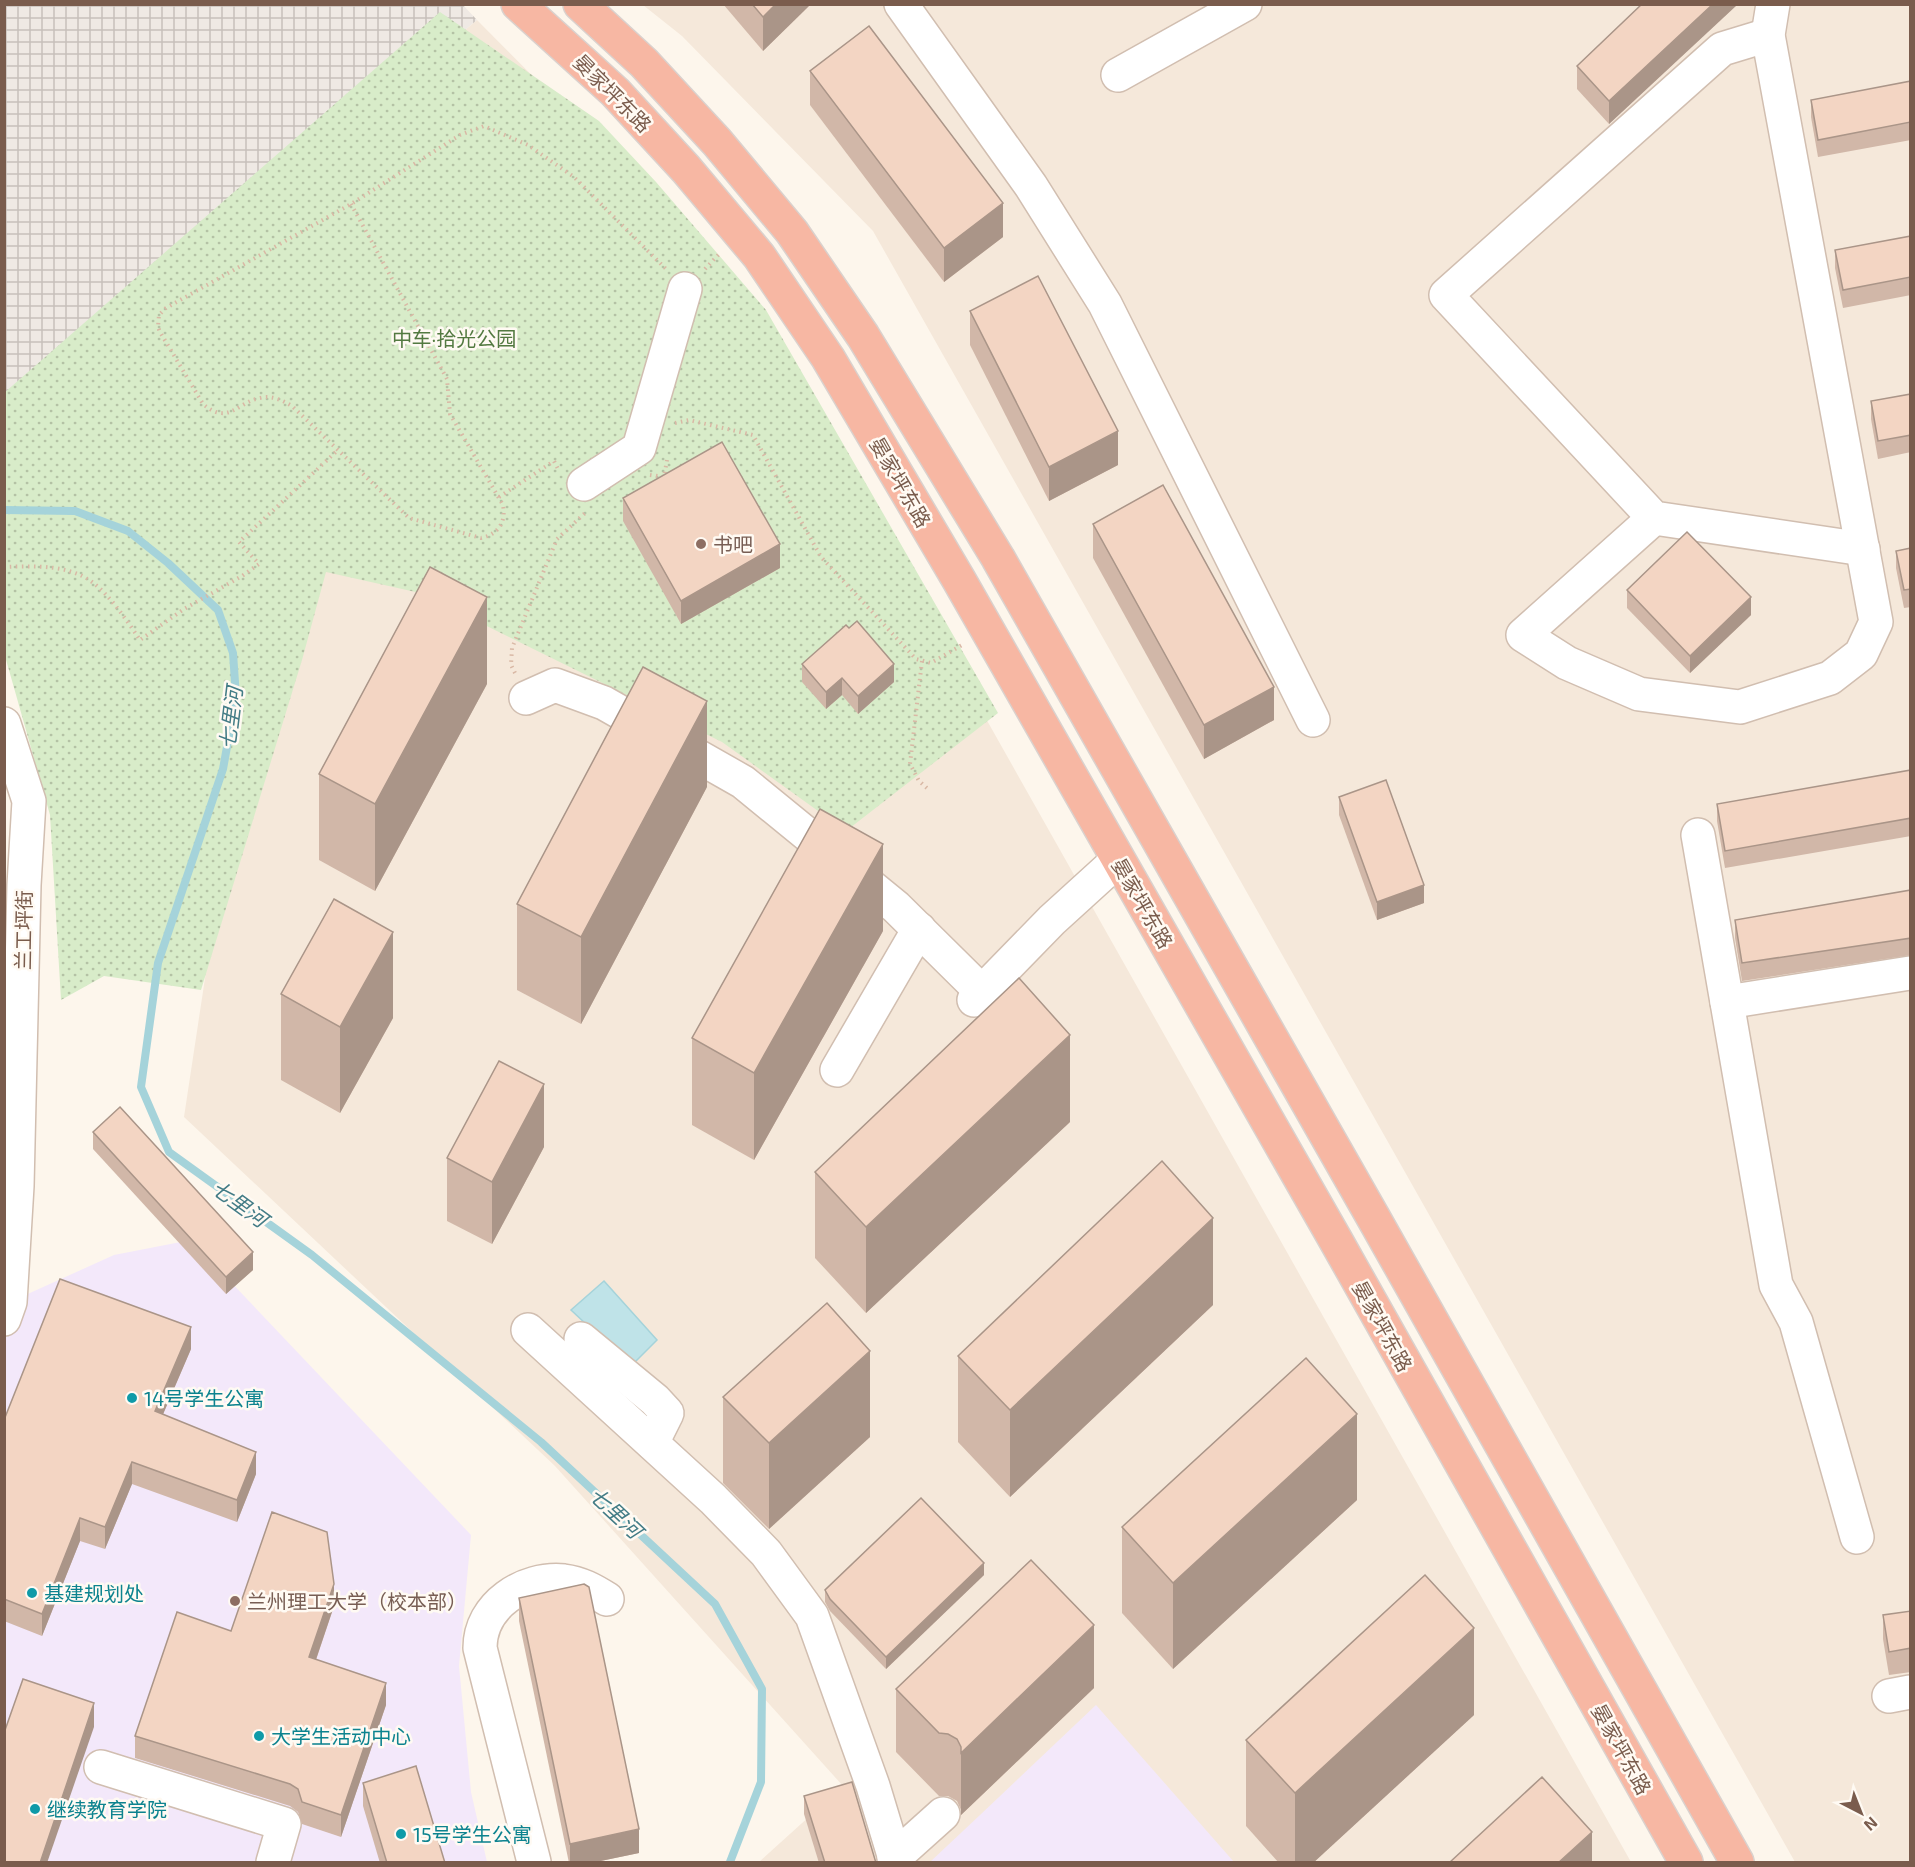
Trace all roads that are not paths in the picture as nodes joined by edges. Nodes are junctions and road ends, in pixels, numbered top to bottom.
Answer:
1 (580, 4) edge
2 (901, 4) edge
3 (1245, 4) edge
4 (524, 6) edge
5 (1771, 20) edge
6 (1118, 75) dead end
7 (685, 289) road end
8 (578, 488) road end
9 (1654, 518) junction
10 (1863, 549) junction
11 (526, 698) road end
12 (1313, 720) dead end
13 (4, 723) edge
14 (1698, 835) dead end
15 (15, 842) edge
16 (1118, 860) junction
17 (919, 929) junction
18 (1911, 973) edge
19 (1727, 1002) junction
20 (837, 1071) dead end
21 (9, 1230) edge
22 (4, 1319) edge
23 (528, 1330) dead end
24 (581, 1338) dead end
25 (652, 1443) junction
26 (1857, 1537) dead end
27 (607, 1599) dead end
28 (101, 1767) dead end
29 (943, 1814) dead end
30 (895, 1860) edge
31 (273, 1863) edge
32 (534, 1863) edge
33 (1686, 1863) edge
34 (1737, 1863) edge

1 - 34 highway, 晏家坪东路
2 - 12 street
3 - 6 street
4 - 16 highway, 晏家坪东路
5 - 9 street
5 - 10 street
7 - 8 street
9 - 10 street
9 - 10 street
11 - 17 street
13 - 15 street, 兰工坪街
14 - 19 street
15 - 21 street, 兰工坪街
16 - 17 street
16 - 33 highway, 晏家坪东路
17 - 20 street
18 - 19 street
19 - 26 street
21 - 22 street, 兰工坪街
23 - 25 street
24 - 25 street
25 - 30 street
27 - 32 street
28 - 31 street
29 - 30 street

